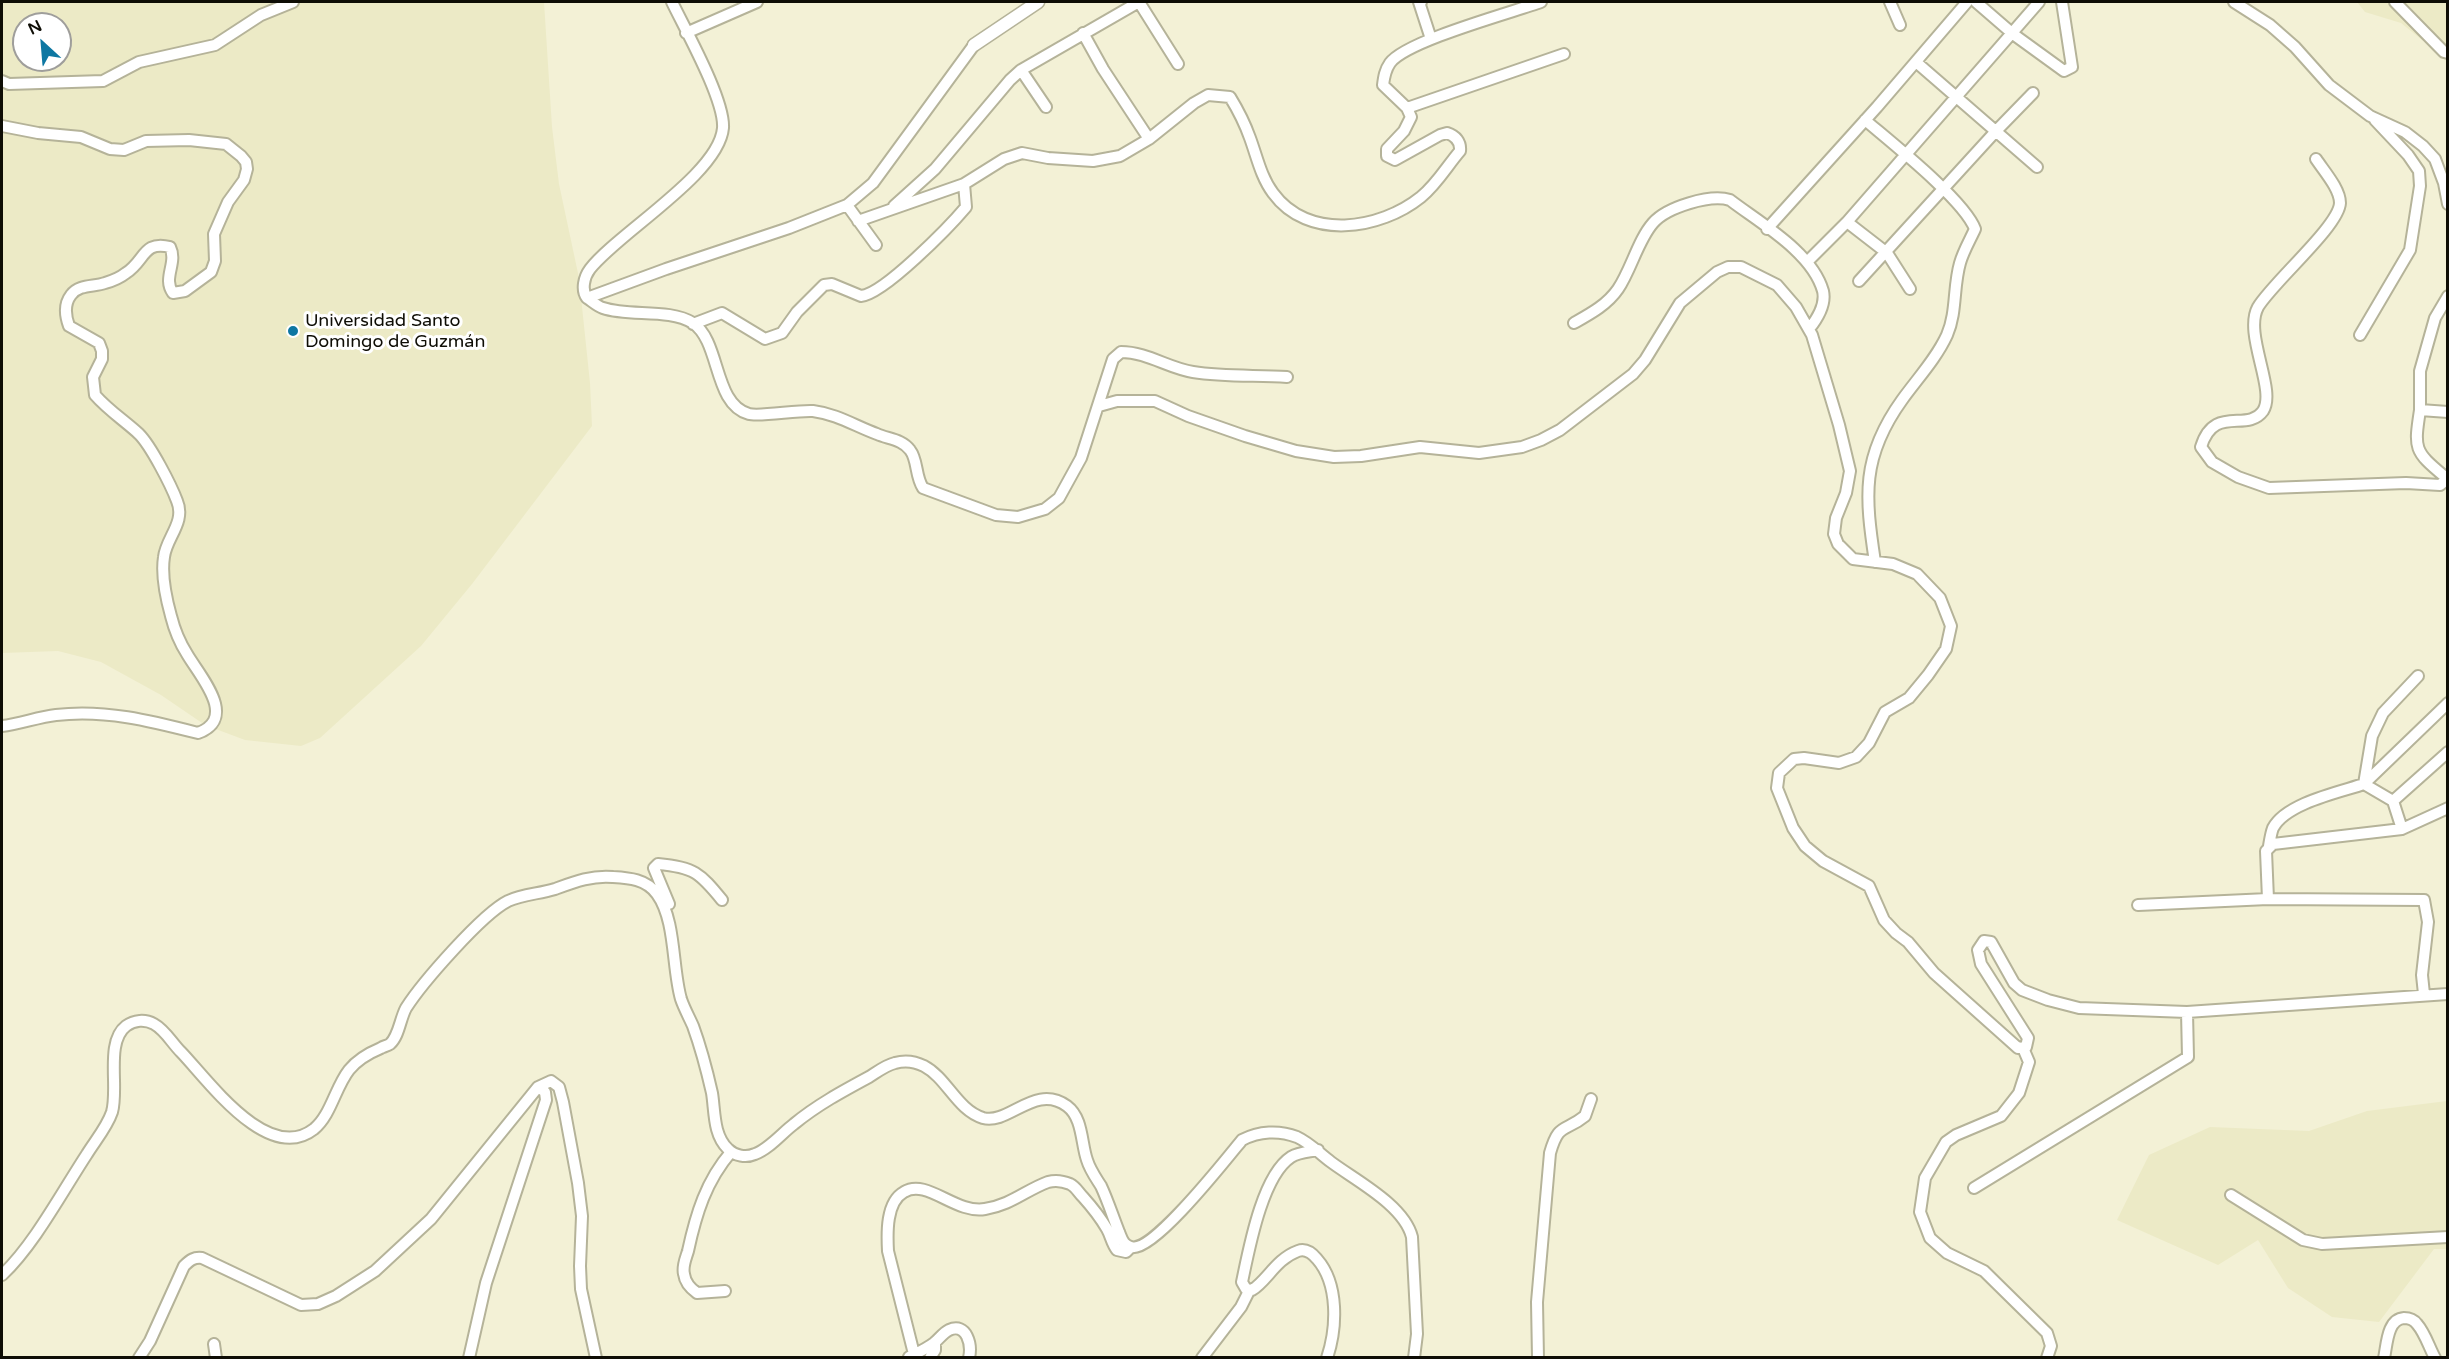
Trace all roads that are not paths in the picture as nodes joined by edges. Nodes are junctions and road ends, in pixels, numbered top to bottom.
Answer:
1 (293, 2) edge
2 (672, 2) edge
3 (757, 2) edge
4 (1038, 2) edge
5 (1420, 2) edge
6 (1541, 2) edge
7 (1890, 2) edge
8 (1967, 2) edge
9 (1976, 2) edge
10 (2040, 2) edge
11 (2062, 2) edge
12 (2234, 2) edge
13 (2395, 2) edge
14 (1900, 25) dead end
15 (686, 33) junction
16 (1083, 33) junction
17 (2013, 34) junction
18 (1431, 39) junction
19 (974, 45) joint
20 (2448, 53) edge
21 (1564, 54) dead end
22 (1916, 62) junction
23 (1178, 64) dead end
24 (1022, 70) junction
25 (2, 81) edge
26 (2032, 93) dead end
27 (1956, 96) junction
28 (1046, 107) dead end
29 (1407, 108) junction
30 (2370, 116) junction
31 (1865, 120) junction
32 (2, 126) edge
33 (1996, 131) junction
34 (1149, 139) junction
35 (1905, 155) junction
36 (2316, 159) dead end
37 (2037, 167) dead end
38 (964, 184) junction
39 (1943, 190) junction
40 (2448, 204) edge
41 (847, 205) junction
42 (890, 210) junction
43 (858, 221) junction
44 (1847, 222) junction
45 (1767, 228) junction
46 (876, 246) dead end
47 (1887, 253) junction
48 (1808, 261) junction
49 (1859, 281) dead end
50 (1911, 289) dead end
51 (2448, 296) edge
52 (587, 298) junction
53 (1574, 322) dead end
54 (693, 324) junction
55 (1809, 329) junction
56 (2360, 335) dead end
57 (1287, 377) dead end
58 (1099, 406) junction
59 (2420, 410) junction
60 (2448, 412) edge
61 (1875, 562) junction
62 (2418, 676) dead end
63 (2448, 703) edge
64 (2, 726) edge
65 (2448, 752) edge
66 (2364, 784) junction
67 (2393, 801) junction
68 (2448, 808) edge
69 (2402, 829) junction
70 (2269, 846) junction
71 (2268, 899) junction
72 (722, 900) dead end
73 (2138, 905) dead end
74 (671, 934) junction
75 (2424, 994) junction
76 (2448, 994) edge
77 (2187, 1012) junction
78 (2023, 1048) junction
79 (538, 1087) junction
80 (1591, 1099) dead end
81 (1318, 1150) junction
82 (731, 1152) junction
83 (1974, 1188) dead end
84 (2231, 1195) dead end
85 (2448, 1237) edge
86 (1131, 1247) junction
87 (2, 1275) edge
88 (725, 1291) dead end
89 (1249, 1291) junction
90 (935, 1342) junction
91 (214, 1344) dead end
92 (911, 1356) edge
93 (139, 1358) edge
94 (216, 1358) edge
95 (469, 1358) edge
96 (596, 1358) edge
97 (930, 1358) edge
98 (969, 1358) edge
99 (1202, 1358) edge
100 (1327, 1358) edge
101 (1414, 1358) edge
102 (1538, 1358) edge
103 (2047, 1358) edge
104 (2384, 1358) edge
105 (2435, 1358) edge

1 - 25 street
2 - 15 street
3 - 15 street
4 - 19 street
5 - 18 street
6 - 18 street
7 - 14 street
8 - 22 street
9 - 17 street
10 - 17 street
11 - 17 street
12 - 30 street
13 - 20 street
15 - 52 street
16 - 23 street
16 - 24 street
16 - 34 street
17 - 27 street
18 - 29 street
19 - 41 street
21 - 29 street
22 - 27 street
22 - 31 street
24 - 28 street
24 - 42 street
26 - 33 street
27 - 33 street
27 - 35 street
29 - 34 street
30 - 40 street
30 - 56 street
31 - 35 street
31 - 45 street
32 - 64 street
33 - 37 street
33 - 39 street
34 - 38 street
35 - 39 street
35 - 44 street
36 - 59 street
38 - 42 street
38 - 54 street
39 - 47 street
39 - 61 street
41 - 43 street
41 - 52 street
42 - 43 street
43 - 46 street
44 - 47 street
44 - 48 street
45 - 48 street
45 - 53 street
47 - 49 street
47 - 50 street
48 - 55 street
51 - 59 street
52 - 54 street
54 - 58 street
55 - 58 street
55 - 61 street
57 - 58 street
59 - 60 street
61 - 78 street
62 - 66 street
63 - 66 street
65 - 67 street
66 - 67 street
66 - 70 street
67 - 69 street
68 - 69 street
69 - 70 street
70 - 71 street
71 - 73 street
71 - 75 street
72 - 74 street
74 - 82 street
74 - 87 street
75 - 76 street
75 - 77 street
77 - 78 street
77 - 83 street
78 - 103 street
79 - 93 street
79 - 95 street
79 - 96 street
80 - 102 street
81 - 86 street
81 - 89 street
81 - 101 street
82 - 86 street
82 - 88 street
84 - 85 street
86 - 92 street
89 - 99 street
89 - 100 street
90 - 92 street
90 - 97 street
90 - 98 street
91 - 94 street
104 - 105 street

